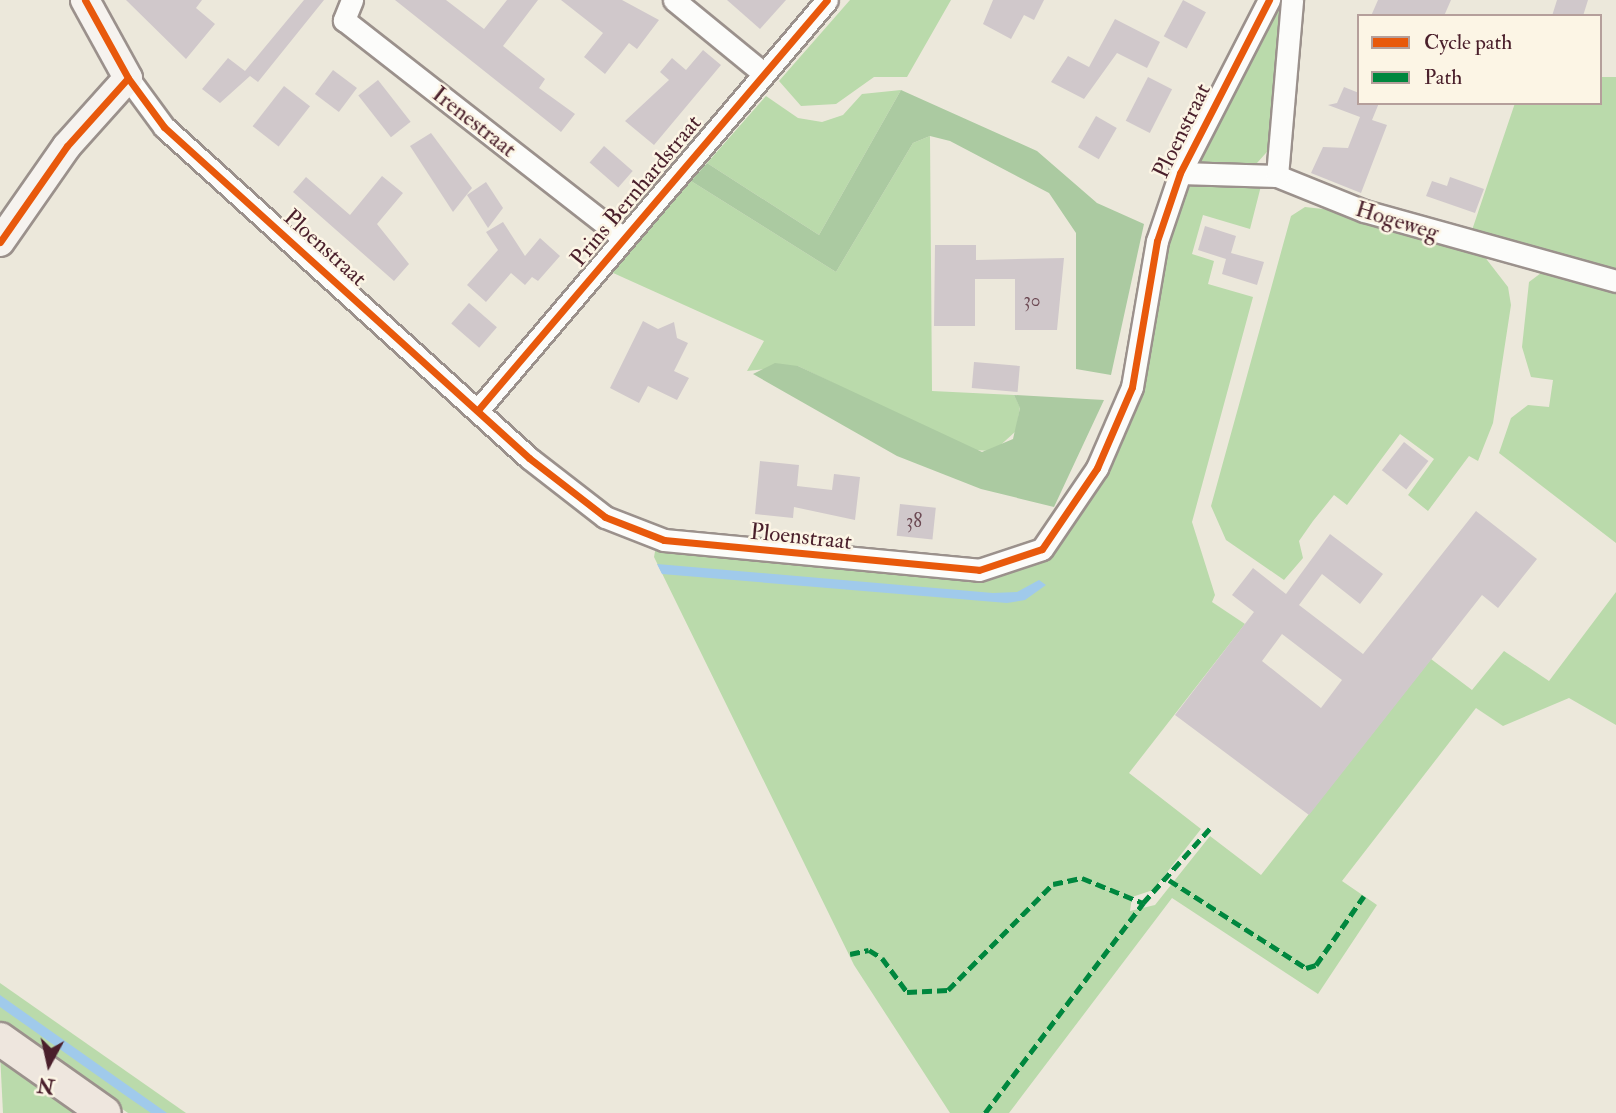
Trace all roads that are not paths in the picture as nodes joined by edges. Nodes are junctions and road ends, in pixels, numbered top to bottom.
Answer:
1 (85, 0) edge
2 (352, 0) edge
3 (674, 0) edge
4 (827, 0) edge
5 (1269, 0) edge
6 (1292, 0) edge
7 (762, 72) junction
8 (128, 78) junction
9 (1180, 173) junction
10 (1277, 176) junction
11 (622, 237) junction
12 (0, 242) edge
13 (1616, 281) edge
14 (478, 410) junction
15 (0, 1038) edge
16 (105, 1113) edge

1 - 8 street
2 - 11 street, Irenestraat
3 - 7 street
4 - 7 street, Prins Bernhardstraat
5 - 9 street, Ploenstraat
6 - 10 street
7 - 11 street, Prins Bernhardstraat
8 - 12 street
8 - 14 street, Ploenstraat
9 - 10 street, Hogeweg
9 - 14 street, Ploenstraat
10 - 13 street, Hogeweg
11 - 14 street, Prins Bernhardstraat
15 - 16 main road

